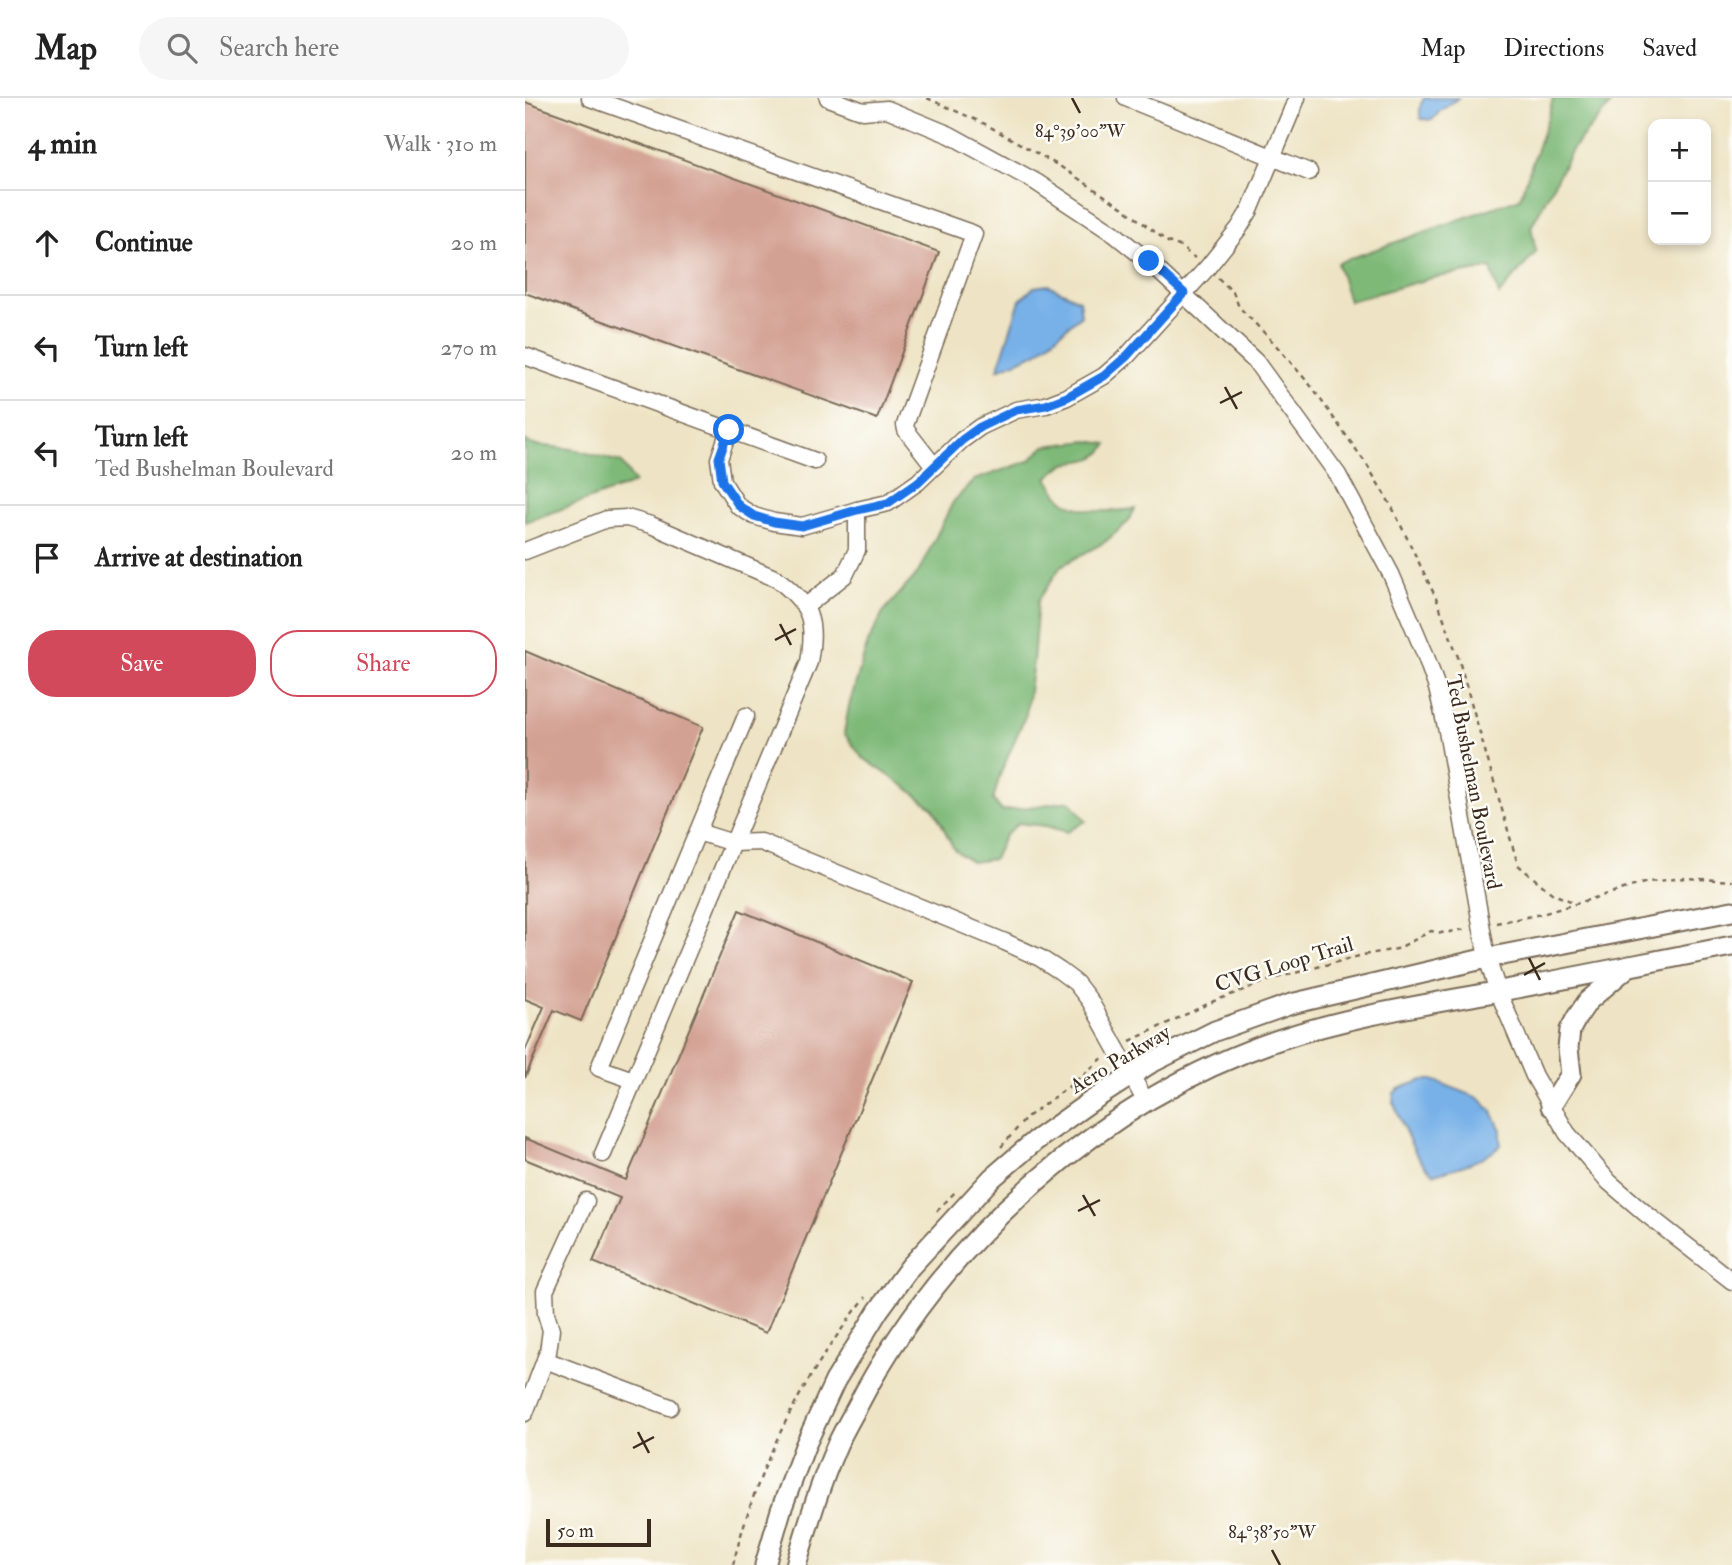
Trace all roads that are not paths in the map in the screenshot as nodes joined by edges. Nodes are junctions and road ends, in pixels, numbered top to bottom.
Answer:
1 (590, 98) edge
2 (828, 98) edge
3 (1126, 98) edge
4 (1297, 98) edge
5 (884, 104) edge
6 (1273, 158) junction
7 (1308, 172) dead end
8 (1184, 293) junction
9 (525, 356) edge
10 (729, 430) junction
11 (815, 461) dead end
12 (934, 466) junction
13 (857, 510) junction
14 (525, 551) edge
15 (806, 606) junction
16 (746, 716) dead end
17 (698, 831) junction
18 (733, 843) junction
19 (1732, 911) edge
20 (1732, 946) edge
21 (1487, 958) junction
22 (1630, 965) junction
23 (1498, 992) junction
24 (1131, 1076) junction
25 (633, 1080) junction
26 (1146, 1102) junction
27 (1551, 1106) junction
28 (603, 1154) dead end
29 (586, 1200) dead end
30 (1732, 1281) edge
31 (545, 1360) junction
32 (670, 1406) dead end
33 (525, 1413) edge
34 (765, 1565) edge
35 (796, 1565) edge

1 - 12 street
2 - 5 street, Ted Bushelman Boulevard
3 - 6 street
4 - 6 street
5 - 8 street, Ted Bushelman Boulevard
6 - 7 street
6 - 8 street
8 - 12 street
8 - 21 street, Ted Bushelman Boulevard
9 - 10 street
10 - 11 street
10 - 13 street
12 - 13 street
13 - 15 street
14 - 15 street
15 - 18 street
16 - 17 street
17 - 18 street
17 - 25 street
18 - 24 street
18 - 25 street
19 - 21 main road, Aero Parkway
20 - 22 main road
21 - 23 street, Ted Bushelman Boulevard
21 - 24 main road, Aero Parkway
22 - 23 main road
22 - 27 main road
23 - 26 main road
23 - 27 street, Ted Bushelman Boulevard
24 - 26 street
24 - 34 main road, Aero Parkway
25 - 28 street
26 - 35 main road
27 - 30 street, Ted Bushelman Boulevard
29 - 31 street
31 - 32 street
31 - 33 street

